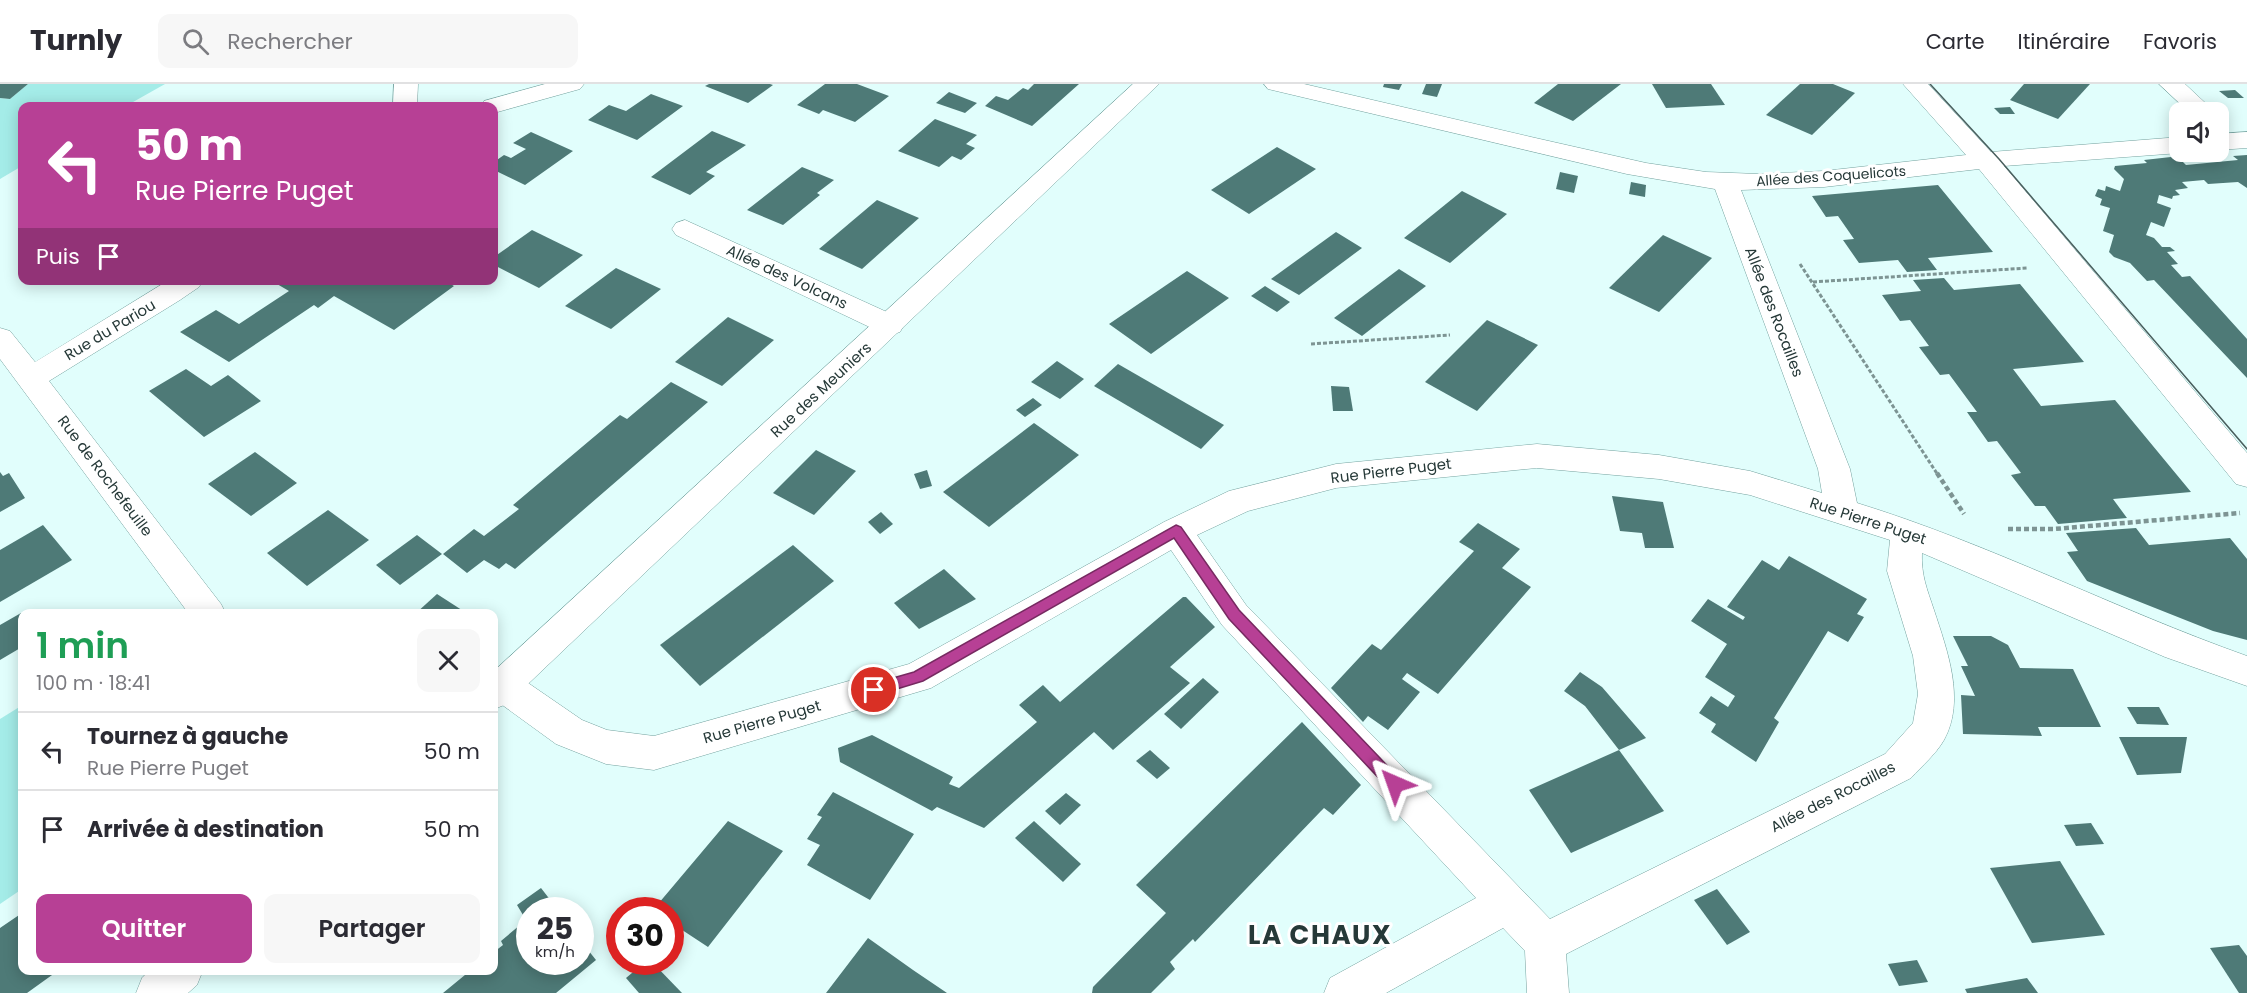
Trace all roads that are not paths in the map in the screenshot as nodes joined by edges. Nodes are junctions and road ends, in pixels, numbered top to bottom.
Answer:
1 (406, 84) edge
2 (572, 84) edge
3 (1147, 84) edge
4 (1276, 84) edge
5 (1915, 84) edge
6 (2171, 84) edge
7 (405, 102) edge
8 (2191, 102) edge
9 (498, 105) edge
10 (2169, 146) edge
11 (1984, 160) junction
12 (1725, 182) junction
13 (685, 229) dead end
14 (182, 285) edge
15 (890, 325) junction
16 (0, 338) edge
17 (31, 379) junction
18 (2247, 475) edge
19 (1842, 512) junction
20 (1176, 531) junction
21 (1908, 532) junction
22 (205, 609) edge
23 (2247, 671) edge
24 (498, 689) edge
25 (1507, 903) junction
26 (1545, 943) junction
27 (177, 975) edge
28 (157, 993) edge
29 (1345, 993) edge
30 (1548, 993) edge

1 - 7 street
2 - 9 street
3 - 15 street, Rue des Meuniers
4 - 12 street, Allée des Coquelicots
5 - 11 street
6 - 8 street
10 - 11 street, Allée des Coquelicots
11 - 12 street, Allée des Coquelicots
11 - 18 street
12 - 19 street, Allée des Rocailles
13 - 15 street, Allée des Volcans
14 - 17 street, Rue du Pariou
15 - 24 street, Rue des Meuniers
16 - 17 street, Rue de Rochefeuille
17 - 22 street, Rue de Rochefeuille
19 - 20 street, Rue Pierre Puget
19 - 21 street, Rue Pierre Puget
20 - 24 street, Rue Pierre Puget
20 - 25 street
21 - 23 street, Rue Pierre Puget
21 - 26 street, Allée des Rocailles
25 - 26 street
25 - 29 street
26 - 30 street
27 - 28 street

